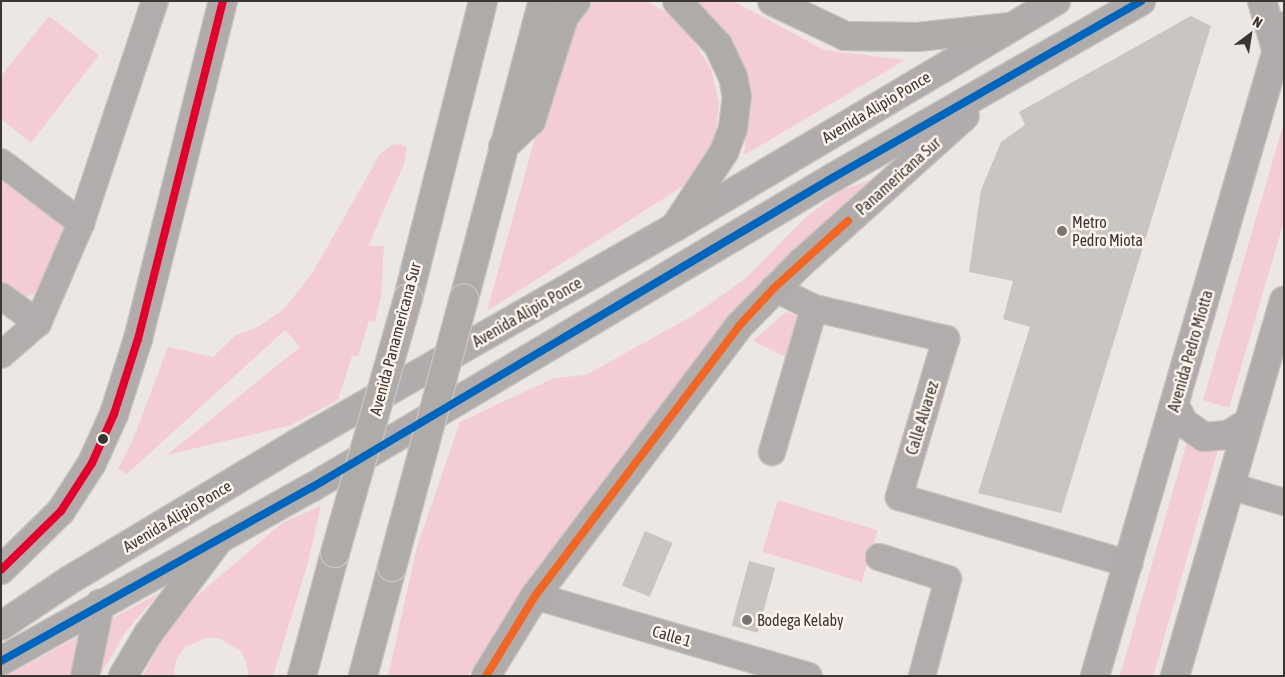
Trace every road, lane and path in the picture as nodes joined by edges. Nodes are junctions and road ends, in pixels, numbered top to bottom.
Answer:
1 (155, 1) edge
2 (223, 1) edge
3 (483, 1) edge
4 (543, 1) edge
5 (576, 1) edge
6 (677, 1) edge
7 (772, 1) edge
8 (1056, 1) edge
9 (1141, 1) edge
10 (1262, 1) edge
11 (1284, 26) edge
12 (1010, 27) junction
13 (1277, 53) junction
14 (1002, 83) junction
15 (503, 147) junction
16 (1, 162) edge
17 (81, 223) junction
18 (675, 227) junction
19 (774, 288) junction
20 (1, 296) edge
21 (1284, 301) edge
22 (814, 308) junction
23 (38, 323) junction
24 (1, 355) edge
25 (1174, 406) junction
26 (1247, 423) junction
27 (772, 452) dead end
28 (1230, 486) junction
29 (1284, 502) edge
30 (220, 538) junction
31 (879, 557) dead end
32 (1129, 564) junction
33 (1, 570) edge
34 (535, 596) junction
35 (100, 604) junction
36 (1, 626) edge
37 (1, 661) edge
38 (85, 676) edge
39 (124, 676) edge
40 (302, 676) edge
41 (363, 676) edge
42 (486, 676) edge
43 (809, 676) edge
44 (922, 676) edge
45 (1096, 676) edge
46 (1175, 676) edge

1 - 17 street
2 - 33 main road
3 - 40 highway, Avenida Panamericana Sur, bridge
4 - 15 highway
5 - 15 highway
6 - 18 highway
7 - 12 highway
8 - 12 main road, Avenida Alipio Ponce
9 - 14 main road
10 - 13 main road
11 - 13 main road, Avenida Pedro Miotta
12 - 18 main road, Avenida Alipio Ponce
13 - 25 main road, Avenida Pedro Miotta
14 - 19 main road, Panamericana Sur
14 - 30 main road
15 - 41 highway, bridge
16 - 17 street
17 - 23 street
18 - 36 main road, Avenida Alipio Ponce
19 - 22 street
19 - 34 main road, Panamericana Sur
20 - 23 street
21 - 26 main road
22 - 27 street
22 - 32 street, Calle Alvarez
23 - 24 street
25 - 26 main road
25 - 32 main road, Avenida Pedro Miotta
26 - 28 main road
28 - 29 street
28 - 46 main road
30 - 35 main road
30 - 39 highway
31 - 44 street
32 - 45 main road, Avenida Pedro Miotta
34 - 42 main road, Panamericana Sur
34 - 43 street, Calle 1
35 - 37 main road
35 - 38 main road

